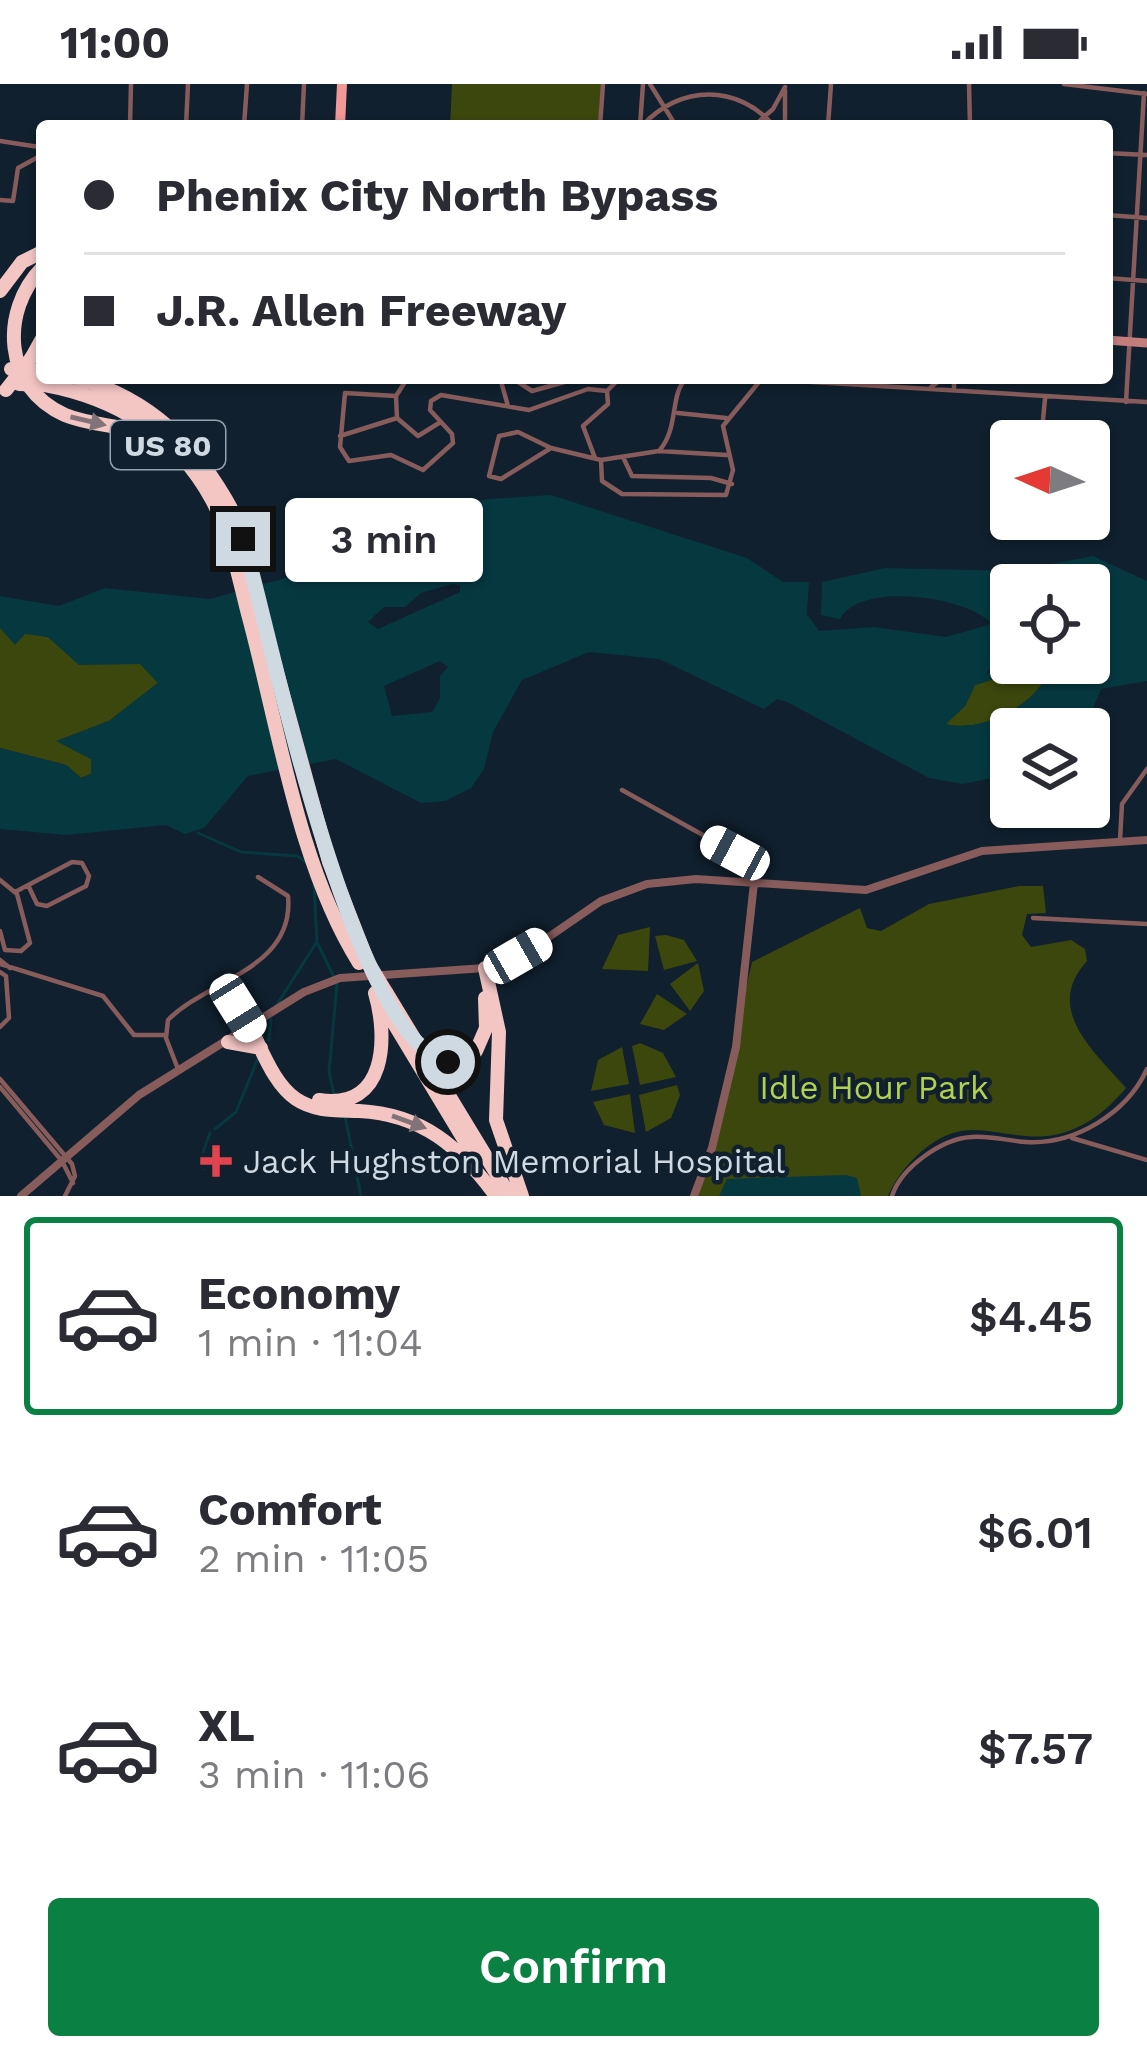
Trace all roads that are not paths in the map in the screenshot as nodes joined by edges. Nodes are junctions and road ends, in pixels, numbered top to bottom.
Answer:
1 (131, 84) edge
2 (188, 84) edge
3 (247, 84) edge
4 (304, 84) edge
5 (342, 84) edge
6 (603, 84) edge
7 (647, 84) edge
8 (831, 84) edge
9 (969, 84) edge
10 (1064, 84) edge
11 (785, 85) edge
12 (1113, 86) edge
13 (1145, 93) edge
14 (660, 106) junction
15 (766, 116) junction
16 (130, 120) edge
17 (186, 120) edge
18 (244, 120) edge
19 (302, 120) edge
20 (340, 120) edge
21 (600, 120) edge
22 (642, 120) edge
23 (647, 120) edge
24 (671, 120) edge
25 (761, 120) edge
26 (769, 120) edge
27 (785, 120) edge
28 (828, 120) edge
29 (970, 120) edge
30 (0, 141) edge
31 (36, 146) edge
32 (1113, 153) edge
33 (1143, 155) edge
34 (36, 158) edge
35 (3, 201) edge
36 (1113, 216) edge
37 (1136, 218) junction
38 (1147, 218) edge
39 (36, 255) edge
40 (36, 275) edge
41 (1113, 278) edge
42 (1133, 280) junction
43 (1147, 280) edge
44 (0, 291) edge
45 (1113, 341) edge
46 (1129, 342) junction
47 (1147, 343) edge
48 (5, 370) edge
49 (36, 371) edge
50 (36, 372) edge
51 (36, 372) edge
52 (67, 384) edge
53 (95, 384) edge
54 (121, 384) edge
55 (403, 384) edge
56 (502, 384) edge
57 (521, 384) edge
58 (557, 384) edge
59 (612, 384) edge
60 (682, 384) edge
61 (758, 384) edge
62 (850, 384) edge
63 (935, 384) edge
64 (954, 384) edge
65 (6, 388) edge
66 (926, 390) junction
67 (954, 390) junction
68 (607, 391) junction
69 (396, 395) junction
70 (1046, 396) junction
71 (1126, 402) junction
72 (1147, 402) edge
73 (508, 406) junction
74 (676, 412) junction
75 (397, 418) junction
76 (726, 418) junction
77 (1043, 420) edge
78 (439, 422) junction
79 (340, 436) junction
80 (550, 448) junction
81 (659, 451) junction
82 (727, 455) junction
83 (178, 456) junction
84 (623, 457) junction
85 (598, 459) junction
86 (216, 481) junction
87 (731, 488) junction
88 (242, 563) junction
89 (1147, 769) edge
90 (622, 790) dead end
91 (1120, 840) junction
92 (1147, 840) edge
93 (258, 877) dead end
94 (0, 880) edge
95 (754, 883) junction
96 (28, 886) junction
97 (15, 892) junction
98 (1033, 918) dead end
99 (1147, 924) edge
100 (0, 931) edge
101 (3, 950) edge
102 (3, 966) edge
103 (483, 969) junction
104 (227, 985) junction
105 (380, 993) junction
106 (0, 1027) edge
107 (254, 1028) junction
108 (166, 1035) junction
109 (416, 1041) junction
110 (228, 1042) junction
111 (261, 1048) junction
112 (178, 1069) junction
113 (1147, 1069) edge
114 (1145, 1078) edge
115 (2, 1087) edge
116 (1069, 1137) junction
117 (55, 1152) junction
118 (65, 1158) junction
119 (1147, 1160) edge
120 (53, 1169) junction
121 (21, 1196) edge
122 (64, 1196) edge
123 (497, 1196) edge
124 (510, 1196) edge
125 (522, 1196) edge
126 (694, 1196) edge
127 (892, 1196) edge

1 - 16 street
2 - 17 street
3 - 18 street
4 - 19 street
5 - 20 main road
6 - 21 street
7 - 14 street
7 - 22 street
8 - 28 street
9 - 29 street
10 - 12 street
11 - 15 street
11 - 27 street
12 - 13 street
13 - 33 street
14 - 15 street
14 - 23 street
14 - 24 street
15 - 25 street
15 - 26 street
30 - 31 street
32 - 33 street
33 - 37 street
34 - 35 street
36 - 37 street
37 - 38 street
37 - 42 street
39 - 44 highway
40 -> 83 highway
41 - 42 street
42 - 43 street
42 - 46 street
45 - 46 main road
46 - 47 main road
46 - 71 street
48 - 49 highway, US 80, bridge
50 - 65 highway, bridge
51 - 65 highway, US 80, bridge
52 - 83 highway, US 80
53 - 86 highway, US 80
54 - 86 highway
55 - 69 street
56 - 73 street
57 - 58 street
59 - 68 street
60 - 74 street
61 - 76 street
62 - 66 street
63 - 66 street
64 - 67 street
66 - 67 street
67 - 70 street
68 - 73 street
68 - 85 street
69 - 75 street
69 - 79 street
70 - 71 street
70 - 77 street
71 - 72 street
73 - 78 street
74 - 76 street
74 - 81 street
75 - 78 street
75 - 79 street
76 - 82 street
78 - 79 street
80 - 80 street
80 - 85 street
81 - 82 street
81 - 84 street
82 - 87 street
83 - 88 highway, US 80
84 - 85 street
84 - 87 street
85 - 87 street
86 - 88 highway, US 80
88 - 105 highway, US 80, bridge
89 - 91 street
90 - 95 street
91 - 92 street
91 - 95 street
93 - 104 street
94 - 97 street
95 - 103 street
95 - 126 street
96 - 96 street
96 - 97 street
97 - 101 street
98 - 99 street
100 - 101 street
102 - 106 street
102 - 108 street
103 - 107 street
103 - 109 highway
103 - 125 highway
104 - 107 street
104 - 108 street
105 - 107 highway
105 - 109 highway, US 80
105 - 123 highway, US 80
107 - 110 street
107 - 111 highway
108 - 112 street
109 - 124 highway, US 80
110 - 111 highway
110 - 112 street
111 -> 123 highway
112 - 118 street
113 - 114 street
114 - 116 street
115 - 117 street
115 - 118 street
116 - 119 street
116 - 127 street
117 - 118 street
117 - 120 street
118 - 120 street
118 - 122 street
120 - 121 street

